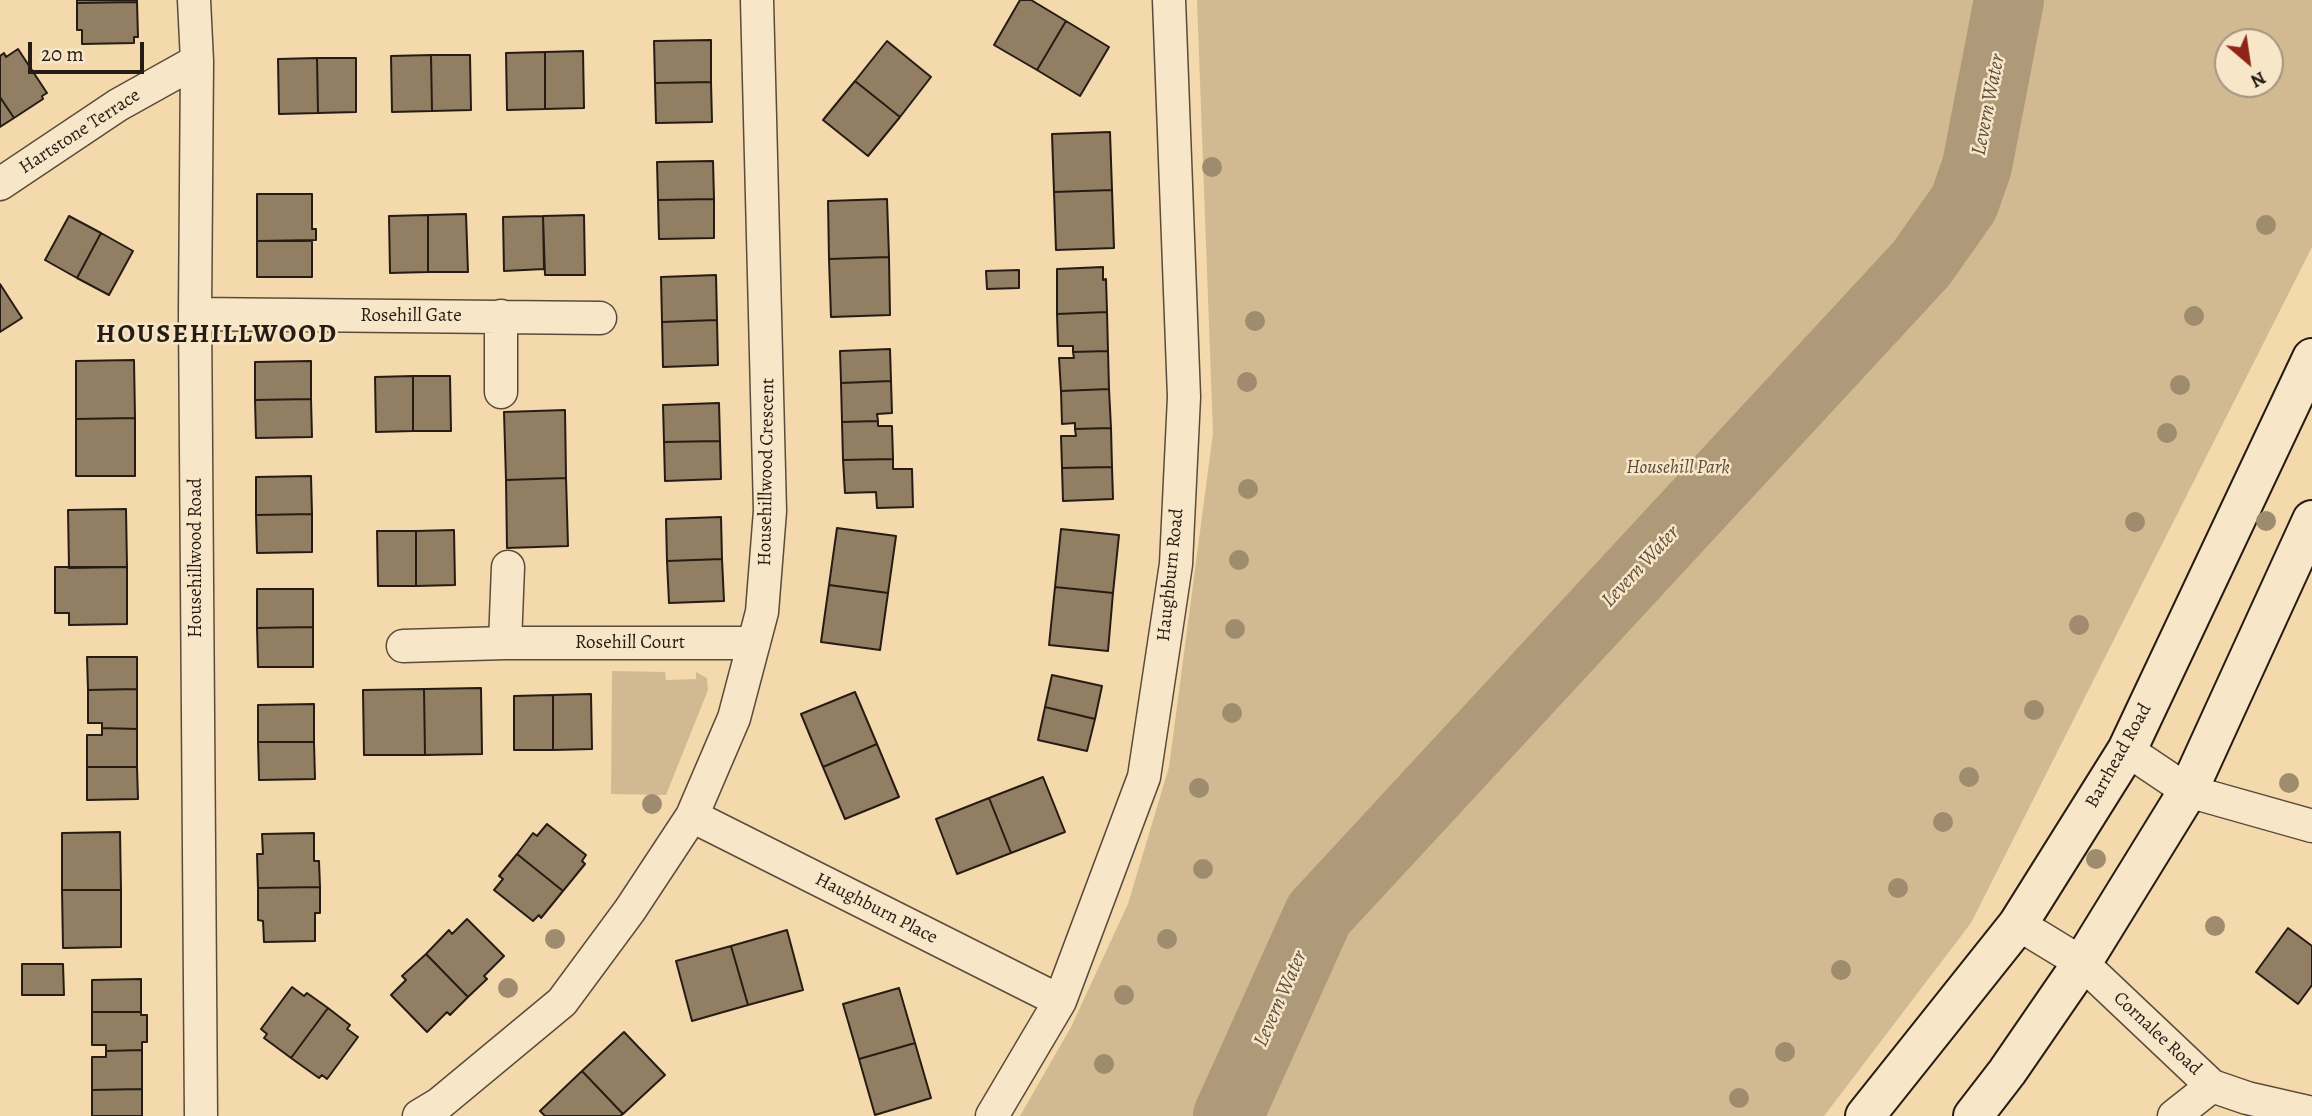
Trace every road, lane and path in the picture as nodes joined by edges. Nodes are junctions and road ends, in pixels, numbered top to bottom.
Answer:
1 (194, 0) edge
2 (757, 0) edge
3 (1169, 0) edge
4 (197, 61) junction
5 (0, 184) edge
6 (195, 314) junction
7 (501, 316) junction
8 (600, 318) dead end
9 (2312, 358) edge
10 (501, 392) dead end
11 (2312, 520) edge
12 (508, 567) dead end
13 (505, 643) junction
14 (754, 643) junction
15 (403, 646) dead end
16 (2127, 750) junction
17 (2188, 791) junction
18 (692, 816) junction
19 (2312, 825) edge
20 (2018, 924) junction
21 (2082, 964) junction
22 (1060, 1001) junction
23 (2212, 1086) junction
24 (2312, 1112) edge
25 (201, 1116) edge
26 (419, 1116) edge
27 (992, 1116) edge
28 (1865, 1116) edge
29 (1973, 1116) edge
30 (2174, 1116) edge

1 - 4 street, Househillwood Road
2 - 14 street, Househillwood Crescent
3 - 22 street, Haughburn Road
4 - 5 street, Hartstone Terrace
4 - 6 street, Househillwood Road
6 - 7 street, Rosehill Gate
6 - 25 street, Househillwood Road
7 - 8 street, Rosehill Gate
7 - 10 street
9 - 16 main road, Barrhead Road
11 - 17 main road
12 - 13 street
13 - 14 street, Rosehill Court
13 - 15 street, Rosehill Court
14 - 18 street, Househillwood Crescent
16 - 17 street
16 - 20 main road, Barrhead Road
17 - 19 street
17 - 21 main road
18 - 22 street, Haughburn Place
18 - 26 street, Househillwood Crescent
20 - 21 street, Cornalee Road
20 - 28 main road, Barrhead Road
21 - 23 street, Cornalee Road
21 - 29 main road
22 - 27 street, Haughburn Road
23 - 24 street, Cornalee Road
23 - 30 street

